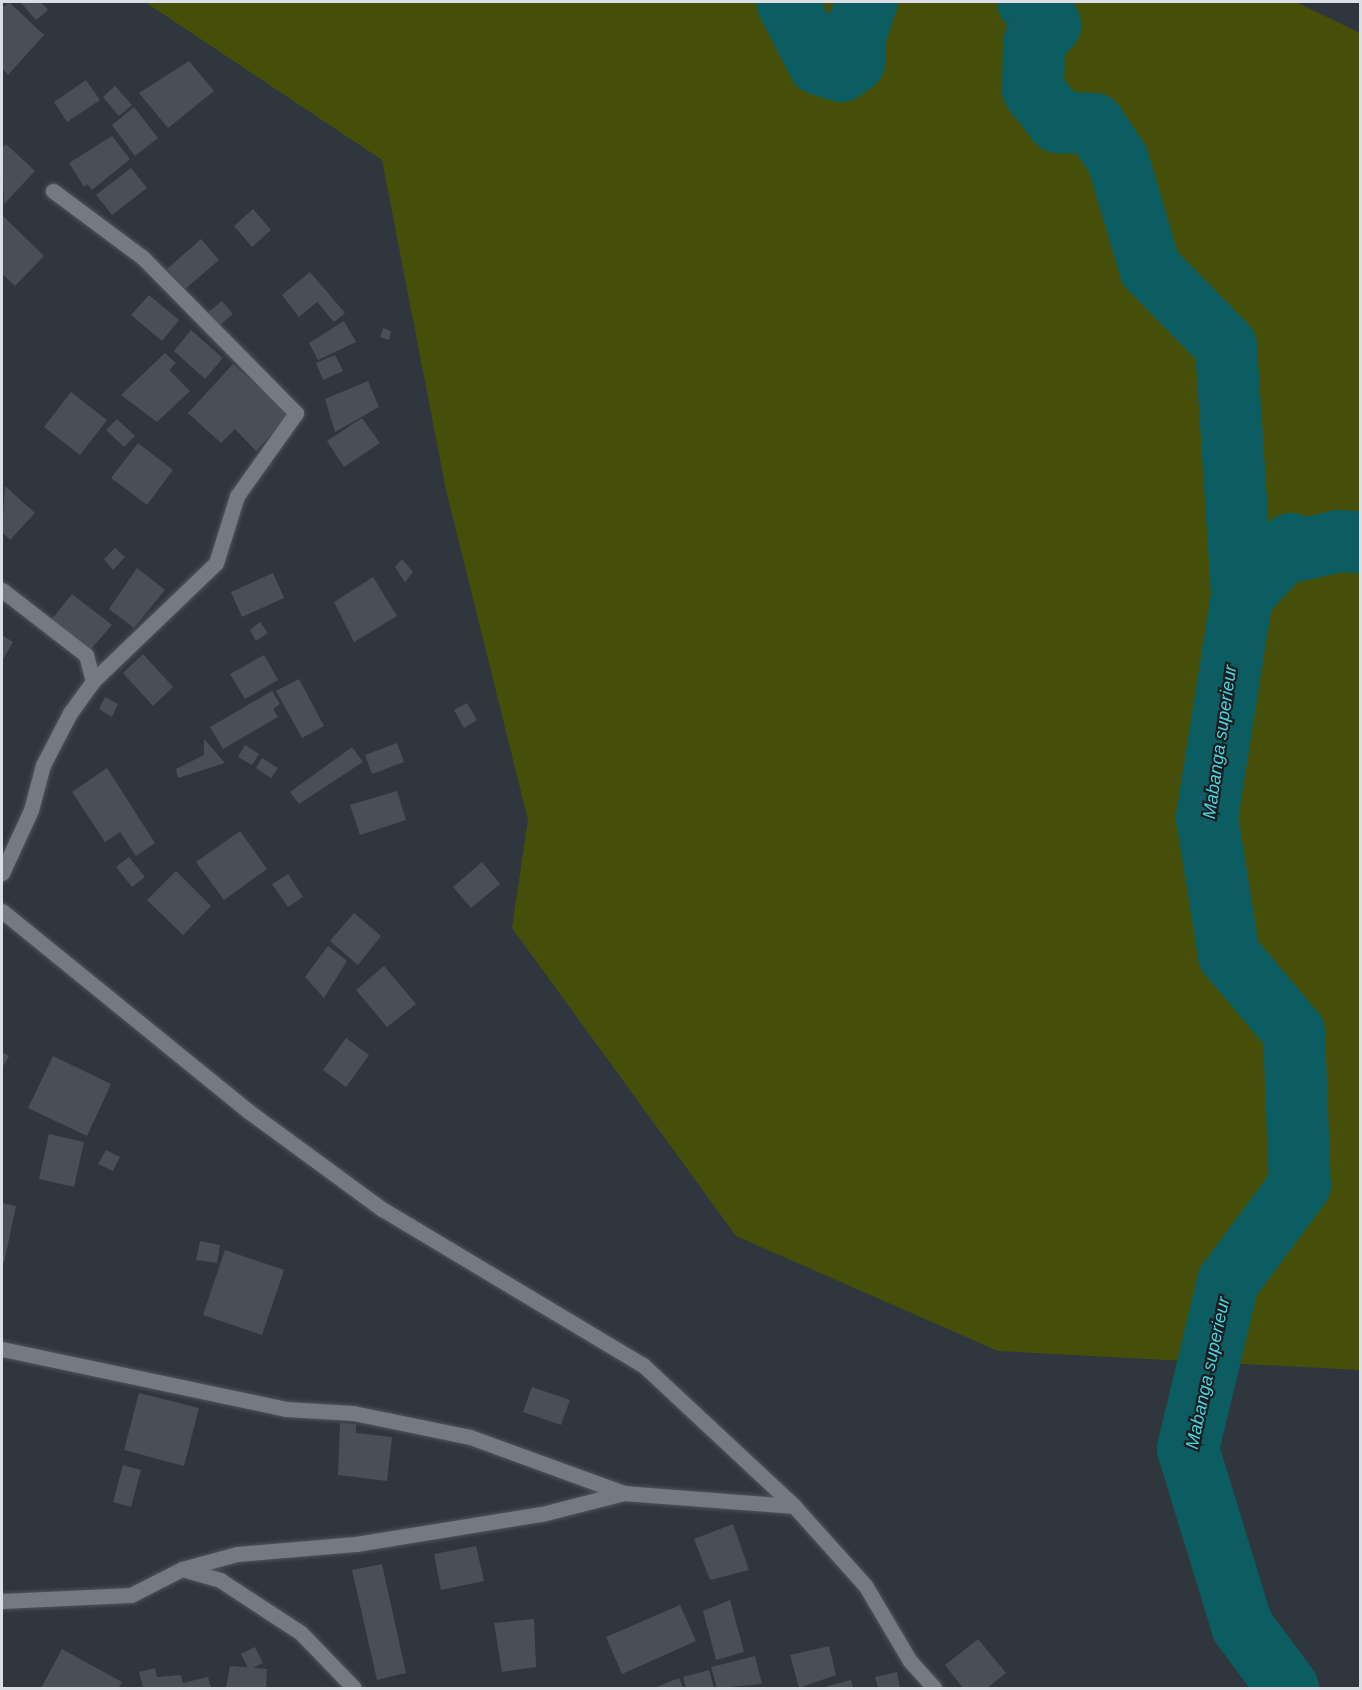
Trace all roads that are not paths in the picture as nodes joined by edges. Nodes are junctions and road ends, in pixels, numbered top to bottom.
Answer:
1 (53, 191) dead end
2 (2, 590) edge
3 (93, 681) junction
4 (2, 873) edge
5 (2, 911) edge
6 (2, 1349) edge
7 (624, 1493) junction
8 (794, 1506) junction
9 (182, 1569) junction
10 (2, 1601) edge
11 (354, 1689) edge
12 (934, 1689) edge

1 - 3 street
2 - 3 street
3 - 4 street
5 - 8 street
6 - 7 street
7 - 8 street
7 - 9 street
8 - 12 street
9 - 10 street
9 - 11 street

